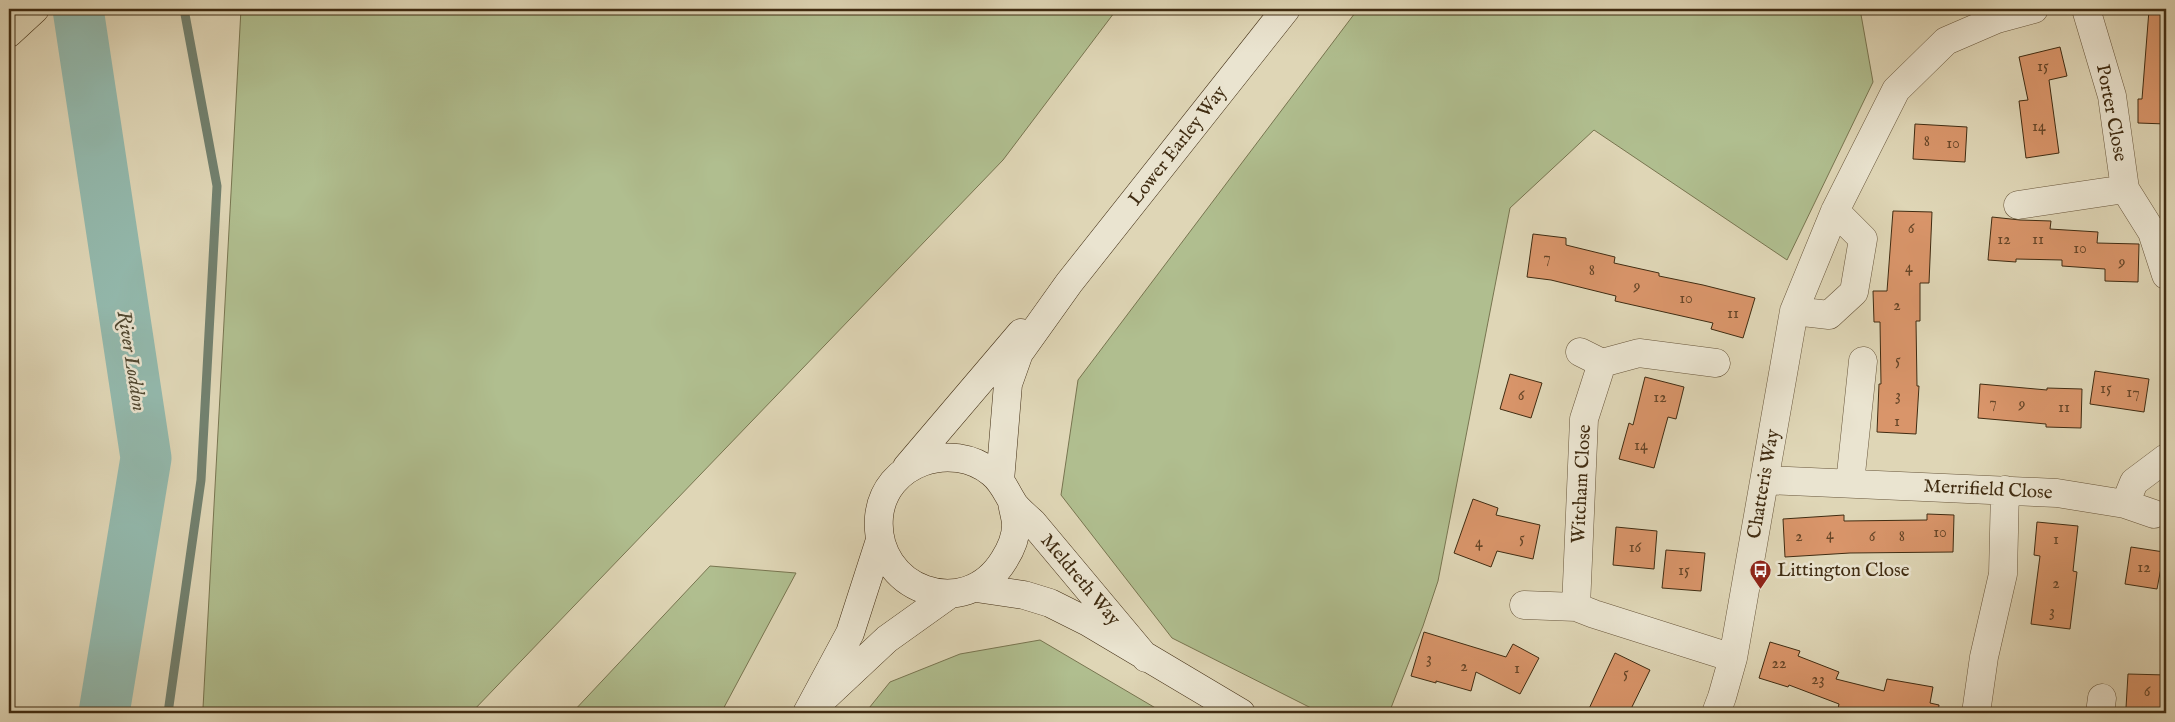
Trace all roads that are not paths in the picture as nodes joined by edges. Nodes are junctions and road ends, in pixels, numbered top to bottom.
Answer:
1 (35, 9) edge
2 (1286, 9) edge
3 (2034, 9) edge
4 (2086, 9) edge
5 (9, 33) edge
6 (2125, 188) junction
7 (2018, 205) dead end
8 (1835, 210) junction
9 (2166, 275) edge
10 (1069, 283) junction
11 (1794, 311) junction
12 (1863, 360) dead end
13 (1716, 363) dead end
14 (2166, 458) edge
15 (900, 474) junction
16 (1765, 480) junction
17 (1850, 483) junction
18 (2005, 490) junction
19 (1006, 492) junction
20 (2125, 504) junction
21 (2154, 514) dead end
22 (880, 540) junction
23 (963, 591) junction
24 (1524, 605) dead end
25 (1576, 607) junction
26 (1146, 658) junction
27 (1733, 658) junction
28 (807, 713) edge
29 (1241, 713) edge
30 (1716, 713) edge
31 (1976, 713) edge

1 - 5 highway
2 - 10 street, Lower Earley Way
3 - 8 street, Chatteris Way
4 - 6 street, Porter Close
6 - 7 street, Porter Close
6 - 9 street, Porter Close
8 - 11 street, Chatteris Way
8 - 11 street
10 - 15 street, Lower Earley Way
10 - 19 street, Lower Earley Way
11 - 16 street, Chatteris Way
12 - 17 street
13 - 25 street, Witcham Close
14 - 20 street
15 - 19 street
15 - 22 street
16 - 17 street, Merrifield Close
16 - 27 street, Chatteris Way
17 - 18 street, Merrifield Close
18 - 20 street, Merrifield Close
18 - 31 street
19 - 23 street
19 - 26 street, Meldreth Way
20 - 21 street, Merrifield Close
22 - 23 street
22 - 28 street
23 - 26 street, Meldreth Way
23 - 28 street
24 - 25 street
25 - 27 street
26 - 29 street, Meldreth Way
27 - 30 street, Chatteris Way

